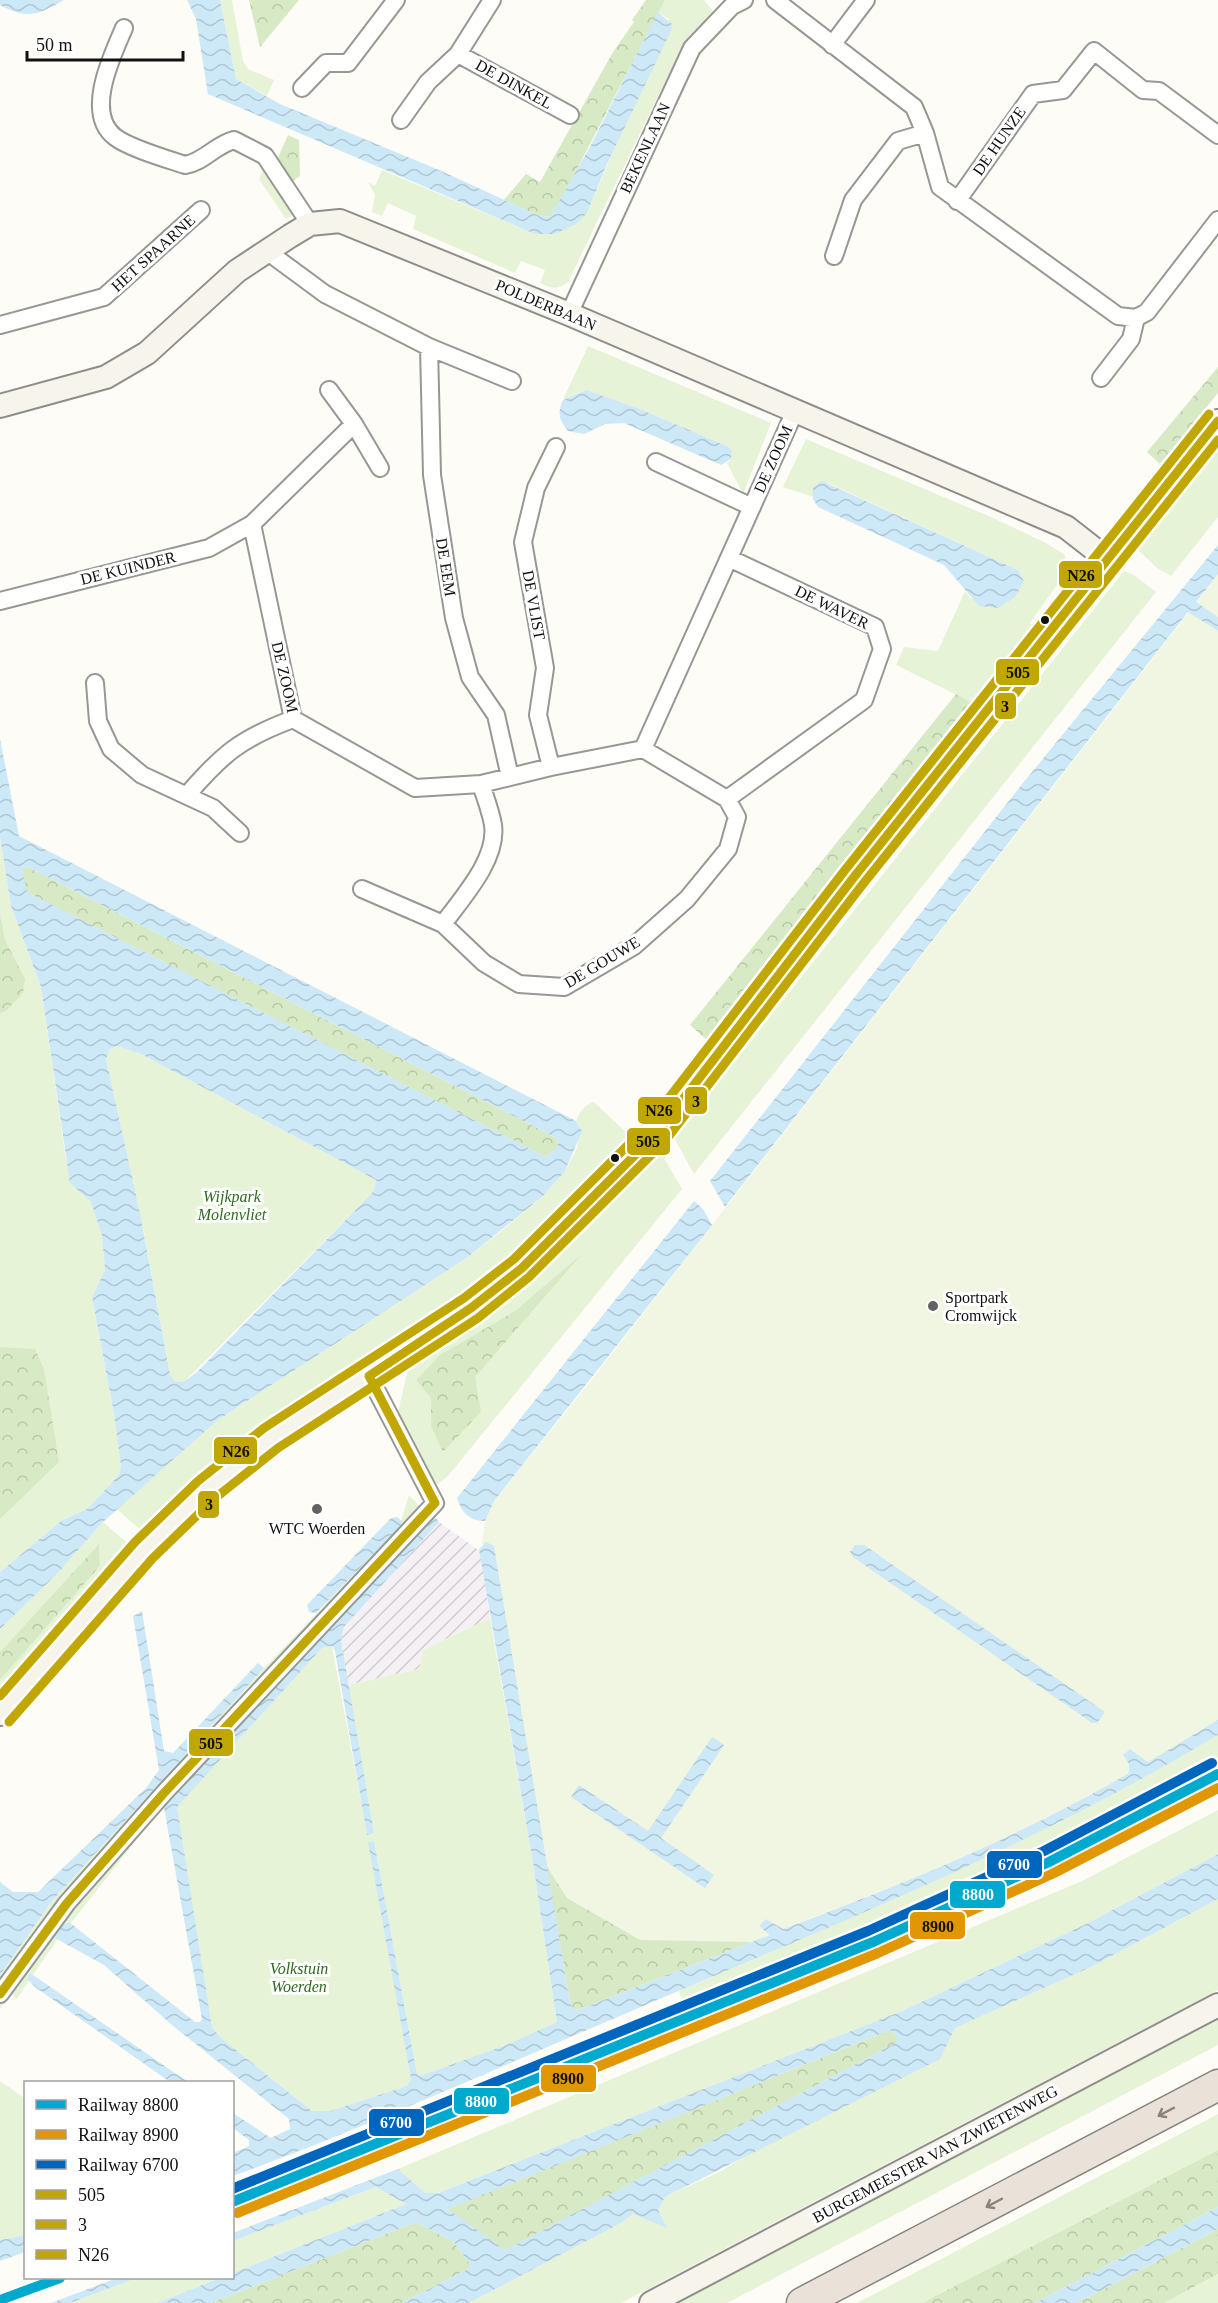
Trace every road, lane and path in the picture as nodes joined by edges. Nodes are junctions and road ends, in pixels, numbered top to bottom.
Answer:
1 (396, 0) edge
2 (492, 0) edge
3 (775, 0) edge
4 (866, 0) edge
5 (734, 2) edge
6 (124, 28) dead end
7 (832, 45) junction
8 (458, 54) junction
9 (302, 88) dead end
10 (570, 115) dead end
11 (401, 120) dead end
12 (925, 132) junction
13 (1218, 135) edge
14 (957, 201) junction
15 (201, 210) dead end
16 (1218, 220) edge
17 (310, 224) junction
18 (268, 252) junction
19 (834, 256) dead end
20 (569, 314) junction
21 (1136, 318) junction
22 (0, 325) edge
23 (429, 347) junction
24 (1101, 378) dead end
25 (512, 381) dead end
26 (329, 390) dead end
27 (0, 406) edge
28 (795, 411) junction
29 (1218, 421) edge
30 (354, 424) junction
31 (556, 447) dead end
32 (656, 462) dead end
33 (380, 468) dead end
34 (752, 507) junction
35 (252, 524) junction
36 (730, 559) junction
37 (1107, 559) junction
38 (0, 601) edge
39 (95, 683) dead end
40 (293, 719) junction
41 (643, 749) junction
42 (551, 767) junction
43 (510, 777) junction
44 (481, 784) junction
45 (188, 795) junction
46 (728, 799) junction
47 (240, 833) dead end
48 (362, 889) dead end
49 (443, 924) junction
50 (369, 1376) junction
51 (0, 1714) edge
52 (0, 1994) edge
53 (1218, 2005) edge
54 (1218, 2085) edge
55 (651, 2303) edge
56 (802, 2303) edge

1 - 9 street
2 - 8 street, DE DINKEL
3 - 7 street
4 - 7 street
5 - 20 street, BEKENLAAN
6 - 17 street
7 - 12 street
8 - 10 street, DE DINKEL
8 - 11 street, DE DINKEL
12 - 14 street
12 - 19 street
13 - 14 street, DE HUNZE
14 - 21 street
15 - 22 street, HET SPAARNE
16 - 21 street
17 - 18 street, POLDERBAAN
17 - 20 street, POLDERBAAN
18 - 23 street
18 - 27 street, POLDERBAAN
20 - 28 street, POLDERBAAN
21 - 24 street
23 - 25 street
23 - 43 street, DE EEM
26 - 30 street
28 - 34 street, DE ZOOM
28 - 37 street, POLDERBAAN
29 - 37 street
30 - 33 street
30 - 35 street
31 - 42 street, DE VLIST
32 - 34 street, DE ZOOM
34 - 36 street, DE ZOOM
35 - 38 street, DE KUINDER
35 - 40 street, DE ZOOM
36 - 41 street, DE ZOOM
36 - 46 street, DE WAVER
37 - 50 street
39 - 45 street
40 - 44 street, DE ZOOM
40 - 45 street
41 - 42 street, DE ZOOM
41 - 46 street
42 - 43 street, DE ZOOM
43 - 44 street, DE ZOOM
44 - 49 street
45 - 47 street
46 - 49 street, DE GOUWE
48 - 49 street, DE GOUWE
50 - 51 street
50 - 52 street
53 - 55 street, BURGEMEESTER VAN ZWIETENWEG
54 -> 56 highway

